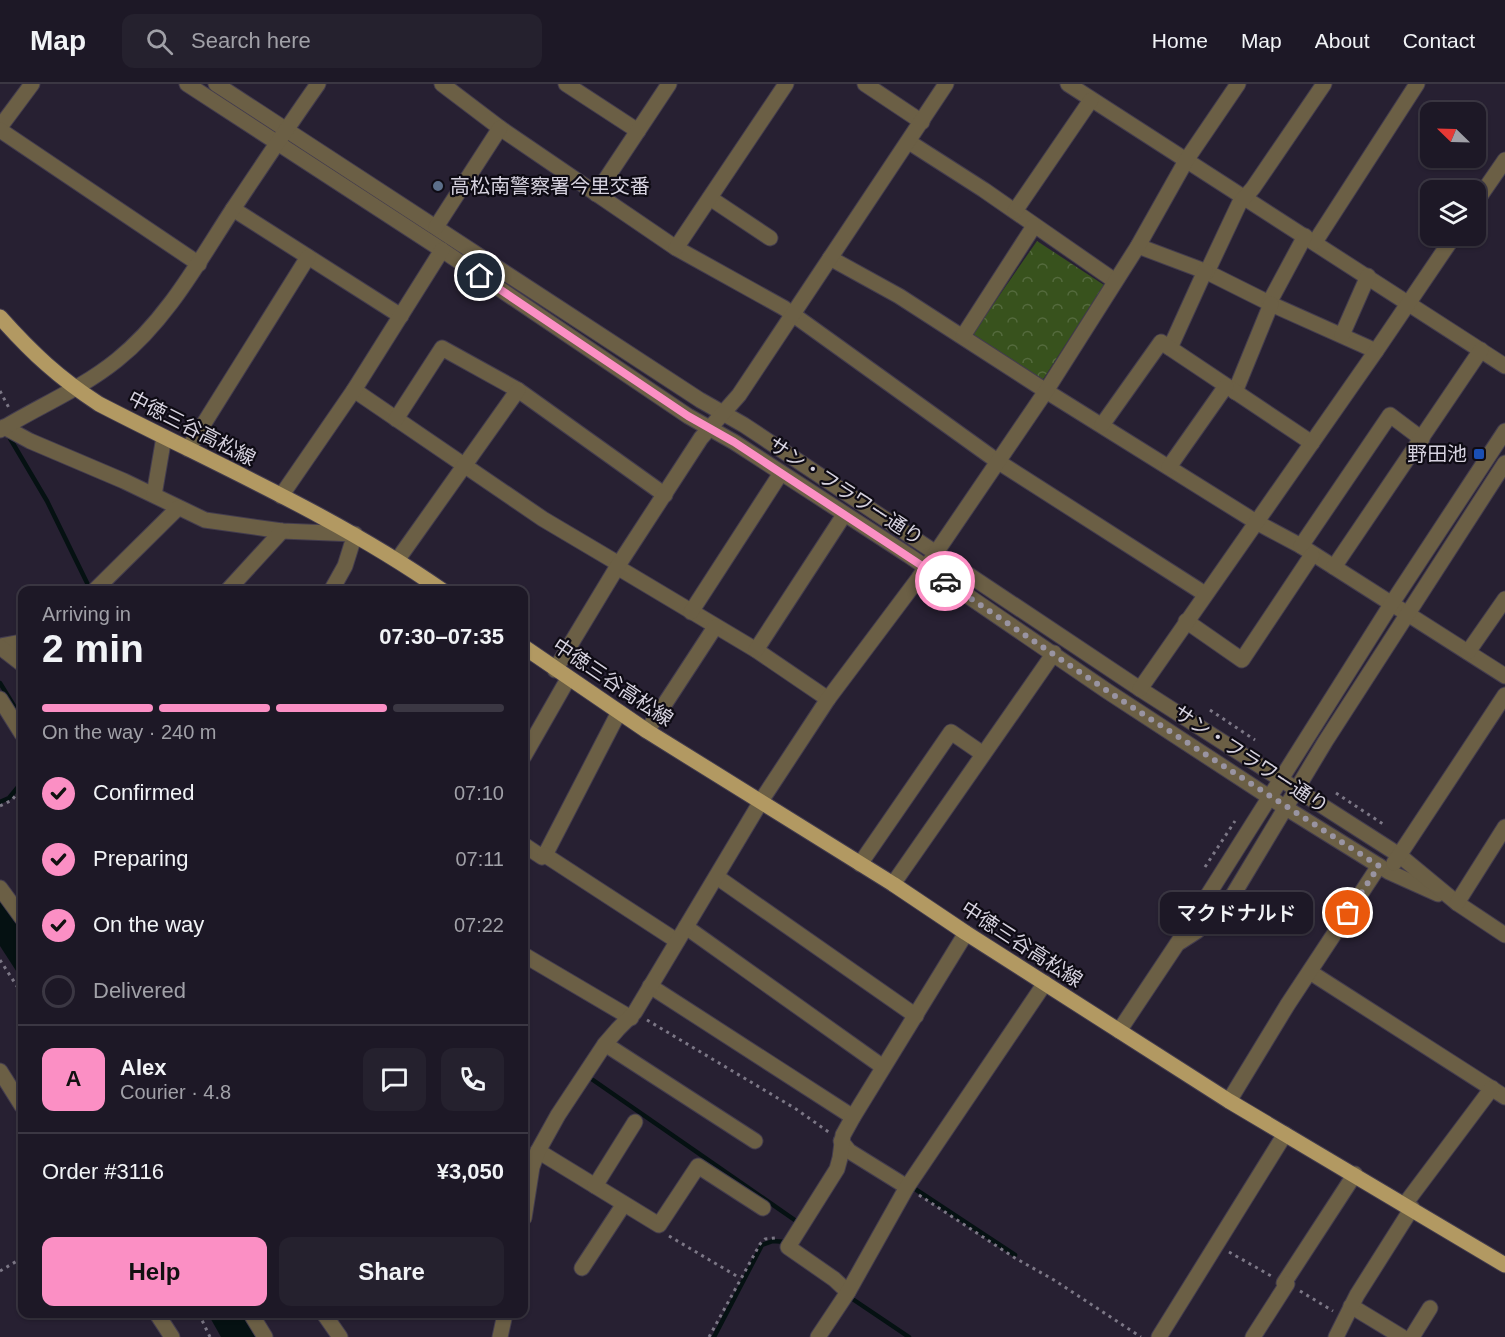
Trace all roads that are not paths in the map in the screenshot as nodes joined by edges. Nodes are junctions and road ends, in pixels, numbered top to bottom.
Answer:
1 (32, 84) edge
2 (187, 84) edge
3 (216, 84) edge
4 (318, 84) edge
5 (443, 84) edge
6 (566, 84) edge
7 (669, 84) edge
8 (786, 84) edge
9 (865, 84) edge
10 (946, 84) edge
11 (1068, 84) edge
12 (1238, 84) edge
13 (1324, 84) edge
14 (1417, 84) edge
15 (1091, 100) junction
16 (922, 122) junction
17 (500, 128) junction
18 (0, 129) edge
19 (287, 130) junction
20 (638, 131) junction
21 (909, 142) junction
22 (278, 143) junction
23 (1187, 159) junction
24 (1505, 159) edge
25 (1486, 187) edge
26 (596, 194) junction
27 (710, 198) junction
28 (1245, 198) junction
29 (233, 209) junction
30 (1015, 211) junction
31 (1034, 226) junction
32 (436, 227) junction
33 (770, 238) dead end
34 (1310, 239) junction
35 (1138, 246) junction
36 (1447, 246) edge
37 (676, 248) junction
38 (442, 250) junction
39 (308, 257) junction
40 (830, 258) junction
41 (199, 264) junction
42 (1206, 271) junction
43 (1368, 276) junction
44 (1115, 281) junction
45 (1409, 302) junction
46 (1270, 304) junction
47 (793, 314) junction
48 (401, 316) junction
49 (0, 317) edge
50 (1341, 335) junction
51 (963, 336) junction
52 (1170, 348) junction
53 (1481, 350) junction
54 (1376, 351) junction
55 (1505, 366) edge
56 (76, 389) junction
57 (1230, 389) junction
58 (354, 390) junction
59 (518, 390) junction
60 (1046, 391) junction
61 (723, 413) junction
62 (396, 419) junction
63 (1102, 425) junction
64 (7, 426) edge
65 (711, 427) junction
66 (1505, 431) edge
67 (164, 438) junction
68 (1422, 439) junction
69 (1312, 443) junction
70 (188, 449) junction
71 (997, 461) junction
72 (1505, 463) edge
73 (465, 465) junction
74 (1169, 467) junction
75 (781, 473) junction
76 (154, 495) junction
77 (665, 495) junction
78 (281, 496) junction
79 (178, 508) junction
80 (844, 515) junction
81 (1256, 522) junction
82 (282, 531) junction
83 (355, 534) junction
84 (1307, 550) junction
85 (935, 552) junction
86 (398, 559) junction
87 (618, 565) junction
88 (925, 567) junction
89 (1334, 567) junction
90 (99, 586) edge
91 (232, 586) edge
92 (334, 586) edge
93 (436, 586) edge
94 (1205, 594) junction
95 (1505, 599) edge
96 (1392, 603) junction
97 (691, 612) junction
98 (1408, 614) junction
99 (1186, 621) junction
100 (715, 627) junction
101 (18, 643) edge
102 (0, 646) edge
103 (528, 650) edge
104 (756, 650) junction
105 (1468, 652) junction
106 (1054, 653) junction
107 (18, 661) edge
108 (562, 674) junction
109 (1505, 676) edge
110 (1140, 689) junction
111 (1505, 695) edge
112 (0, 699) edge
113 (828, 699) junction
114 (619, 712) junction
115 (18, 728) edge
116 (647, 731) junction
117 (528, 747) edge
118 (983, 754) junction
119 (1280, 780) junction
120 (1296, 789) junction
121 (1270, 797) junction
122 (761, 802) junction
123 (1286, 808) junction
124 (1505, 827) edge
125 (528, 848) edge
126 (545, 855) junction
127 (1399, 855) junction
128 (860, 864) junction
129 (1384, 869) junction
130 (717, 877) junction
131 (893, 884) junction
132 (0, 888) edge
133 (1457, 903) junction
134 (18, 913) edge
135 (686, 927) junction
136 (966, 933) junction
137 (1505, 934) edge
138 (677, 941) junction
139 (1177, 944) junction
140 (528, 957) edge
141 (1310, 972) junction
142 (1045, 983) junction
143 (650, 986) junction
144 (633, 1015) junction
145 (916, 1016) junction
146 (1119, 1031) junction
147 (605, 1044) junction
148 (883, 1067) junction
149 (0, 1071) edge
150 (1492, 1088) junction
151 (5, 1092) edge
152 (1505, 1096) edge
153 (1229, 1101) junction
154 (18, 1103) edge
155 (853, 1117) junction
156 (635, 1122) dead end
157 (1285, 1134) junction
158 (755, 1141) dead end
159 (841, 1141) junction
160 (538, 1151) junction
161 (528, 1167) edge
162 (1355, 1174) junction
163 (595, 1186) junction
164 (907, 1187) junction
165 (624, 1204) junction
166 (1408, 1206) junction
167 (763, 1208) dead end
168 (1505, 1265) edge
169 (582, 1268) dead end
170 (848, 1292) junction
171 (1351, 1306) junction
172 (1430, 1308) dead end
173 (160, 1318) edge
174 (253, 1318) edge
175 (327, 1318) edge
176 (504, 1318) edge
177 (1338, 1336) edge
178 (172, 1337) edge
179 (265, 1337) edge
180 (340, 1337) edge
181 (500, 1337) edge
182 (818, 1337) edge
183 (1159, 1337) edge
184 (1253, 1337) edge
185 (1402, 1337) edge
186 (1412, 1337) edge

1 - 18 street
2 - 22 street, サン・フラワー通り
3 - 19 street, サン・フラワー通り
4 - 19 street
5 - 17 street
6 - 20 street
7 - 20 street
8 - 27 street
9 - 16 street
10 - 16 street
11 - 15 street
12 - 23 street
13 - 28 street
14 - 34 street
15 - 23 street
15 - 30 street
16 - 21 street
17 - 26 street
17 - 32 street
18 - 41 street
19 - 22 street
19 - 32 street, サン・フラワー通り
20 - 26 street
21 - 30 street
21 - 40 street
22 - 29 street
22 - 38 street, サン・フラワー通り
23 - 28 street
23 - 35 street
24 - 25 street
26 - 37 street
27 - 33 street
27 - 37 street
28 - 34 street
28 - 42 street
29 - 39 street
29 - 41 street
30 - 31 street
31 - 44 street
31 - 51 street
32 - 61 street, サン・フラワー通り
34 - 43 street
34 - 46 street
35 - 42 street
35 - 44 street
36 - 45 street
37 - 47 street
38 - 48 street
38 - 65 street, サン・フラワー通り
39 - 48 street
39 - 70 street
40 - 47 street
40 - 51 street
41 - 56 street
42 - 46 street
42 - 52 street
43 - 45 street
43 - 50 street
44 - 60 street
45 - 53 street
45 - 54 street
46 - 50 street
46 - 57 street
47 - 61 street
47 - 71 street
48 - 58 street
49 - 56 main road, 中徳三谷高松線
50 - 54 street
51 - 60 street
52 - 57 street
52 - 63 street
53 - 55 street
53 - 68 street
54 - 69 street
56 - 64 street
56 - 67 main road, 中徳三谷高松線
57 - 69 street
57 - 74 street
58 - 62 street
58 - 78 street
59 - 62 street
59 - 73 street
59 - 77 street
60 - 63 street
60 - 71 street
61 - 65 street
61 - 85 street, サン・フラワー通り
62 - 73 street
63 - 74 street
64 - 76 street
65 - 75 street, サン・フラワー通り
65 - 77 street
66 - 96 street
67 - 70 main road, 中徳三谷高松線
67 - 76 street
68 - 84 street
68 - 89 street
69 - 81 street
70 - 78 main road, 中徳三谷高松線
71 - 85 street
71 - 94 street
72 - 98 street
73 - 86 street
73 - 87 street
74 - 81 street
75 - 80 street, サン・フラワー通り
75 - 97 street
76 - 79 street
77 - 87 street
78 - 83 main road, 中徳三谷高松線
79 - 82 street
79 - 90 street
80 - 88 street, サン・フラワー通り
80 - 104 street
81 - 84 street
81 - 94 street
82 - 83 street
82 - 91 street
83 - 86 main road, 中徳三谷高松線
83 - 92 street
84 - 89 street
84 - 99 street
85 - 88 street
85 - 110 street, サン・フラワー通り
86 - 93 main road, 中徳三谷高松線
87 - 97 street
87 - 108 street
88 - 106 street, サン・フラワー通り
88 - 113 street
89 - 96 street
94 - 99 street
95 - 105 street
96 - 98 street
96 - 119 street
97 - 100 street
98 - 105 street
98 - 120 street
99 - 110 street
100 - 104 street
100 - 116 street
101 - 102 street
102 - 107 street
103 - 108 main road, 中徳三谷高松線
104 - 113 street
105 - 109 street
106 - 118 street
106 - 121 street, サン・フラワー通り
108 - 114 main road, 中徳三谷高松線
108 - 117 street
110 - 119 street, サン・フラワー通り
111 - 127 street
112 - 115 street
113 - 122 street
114 - 116 main road, 中徳三谷高松線
114 - 126 street
116 - 122 main road, 中徳三谷高松線
118 - 128 street
118 - 131 street
119 - 120 street, サン・フラワー通り
119 - 121 street
120 - 123 street
120 - 127 street, サン・フラワー通り
121 - 123 street, サン・フラワー通り
121 - 139 street
122 - 128 main road, 中徳三谷高松線
122 - 130 street
123 - 129 street, サン・フラワー通り
123 - 139 street
124 - 133 street
125 - 126 street
126 - 138 street
127 - 129 street
127 - 133 street, サン・フラワー通り
128 - 131 main road, 中徳三谷高松線
129 - 133 street, サン・フラワー通り
129 - 141 street
130 - 135 street
130 - 145 street
131 - 136 main road, 中徳三谷高松線
132 - 134 street
133 - 137 street, サン・フラワー通り
135 - 138 street
135 - 148 street
136 - 142 main road, 中徳三谷高松線
136 - 145 street
138 - 143 street
139 - 146 street
140 - 144 street
141 - 150 street
141 - 153 street
142 - 146 main road, 中徳三谷高松線
142 - 164 street
143 - 144 street
143 - 155 street
144 - 147 street
145 - 148 street
146 - 153 main road, 中徳三谷高松線
147 - 158 street
147 - 160 street
148 - 155 street
149 - 151 street
150 - 152 street
150 - 166 street
151 - 154 street
153 - 157 main road, 中徳三谷高松線
155 - 159 street
156 - 163 street
157 - 162 main road, 中徳三谷高松線
157 - 183 street
159 - 164 street
159 - 170 street
160 - 161 street
160 - 163 street
162 - 166 main road, 中徳三谷高松線
162 - 184 street
163 - 165 street
164 - 170 street
165 - 167 street
165 - 169 street
166 - 168 main road, 中徳三谷高松線
166 - 171 street
170 - 182 street
171 - 177 street
171 - 185 street
172 - 186 street
173 - 178 street
174 - 179 street
175 - 180 street
176 - 181 street

